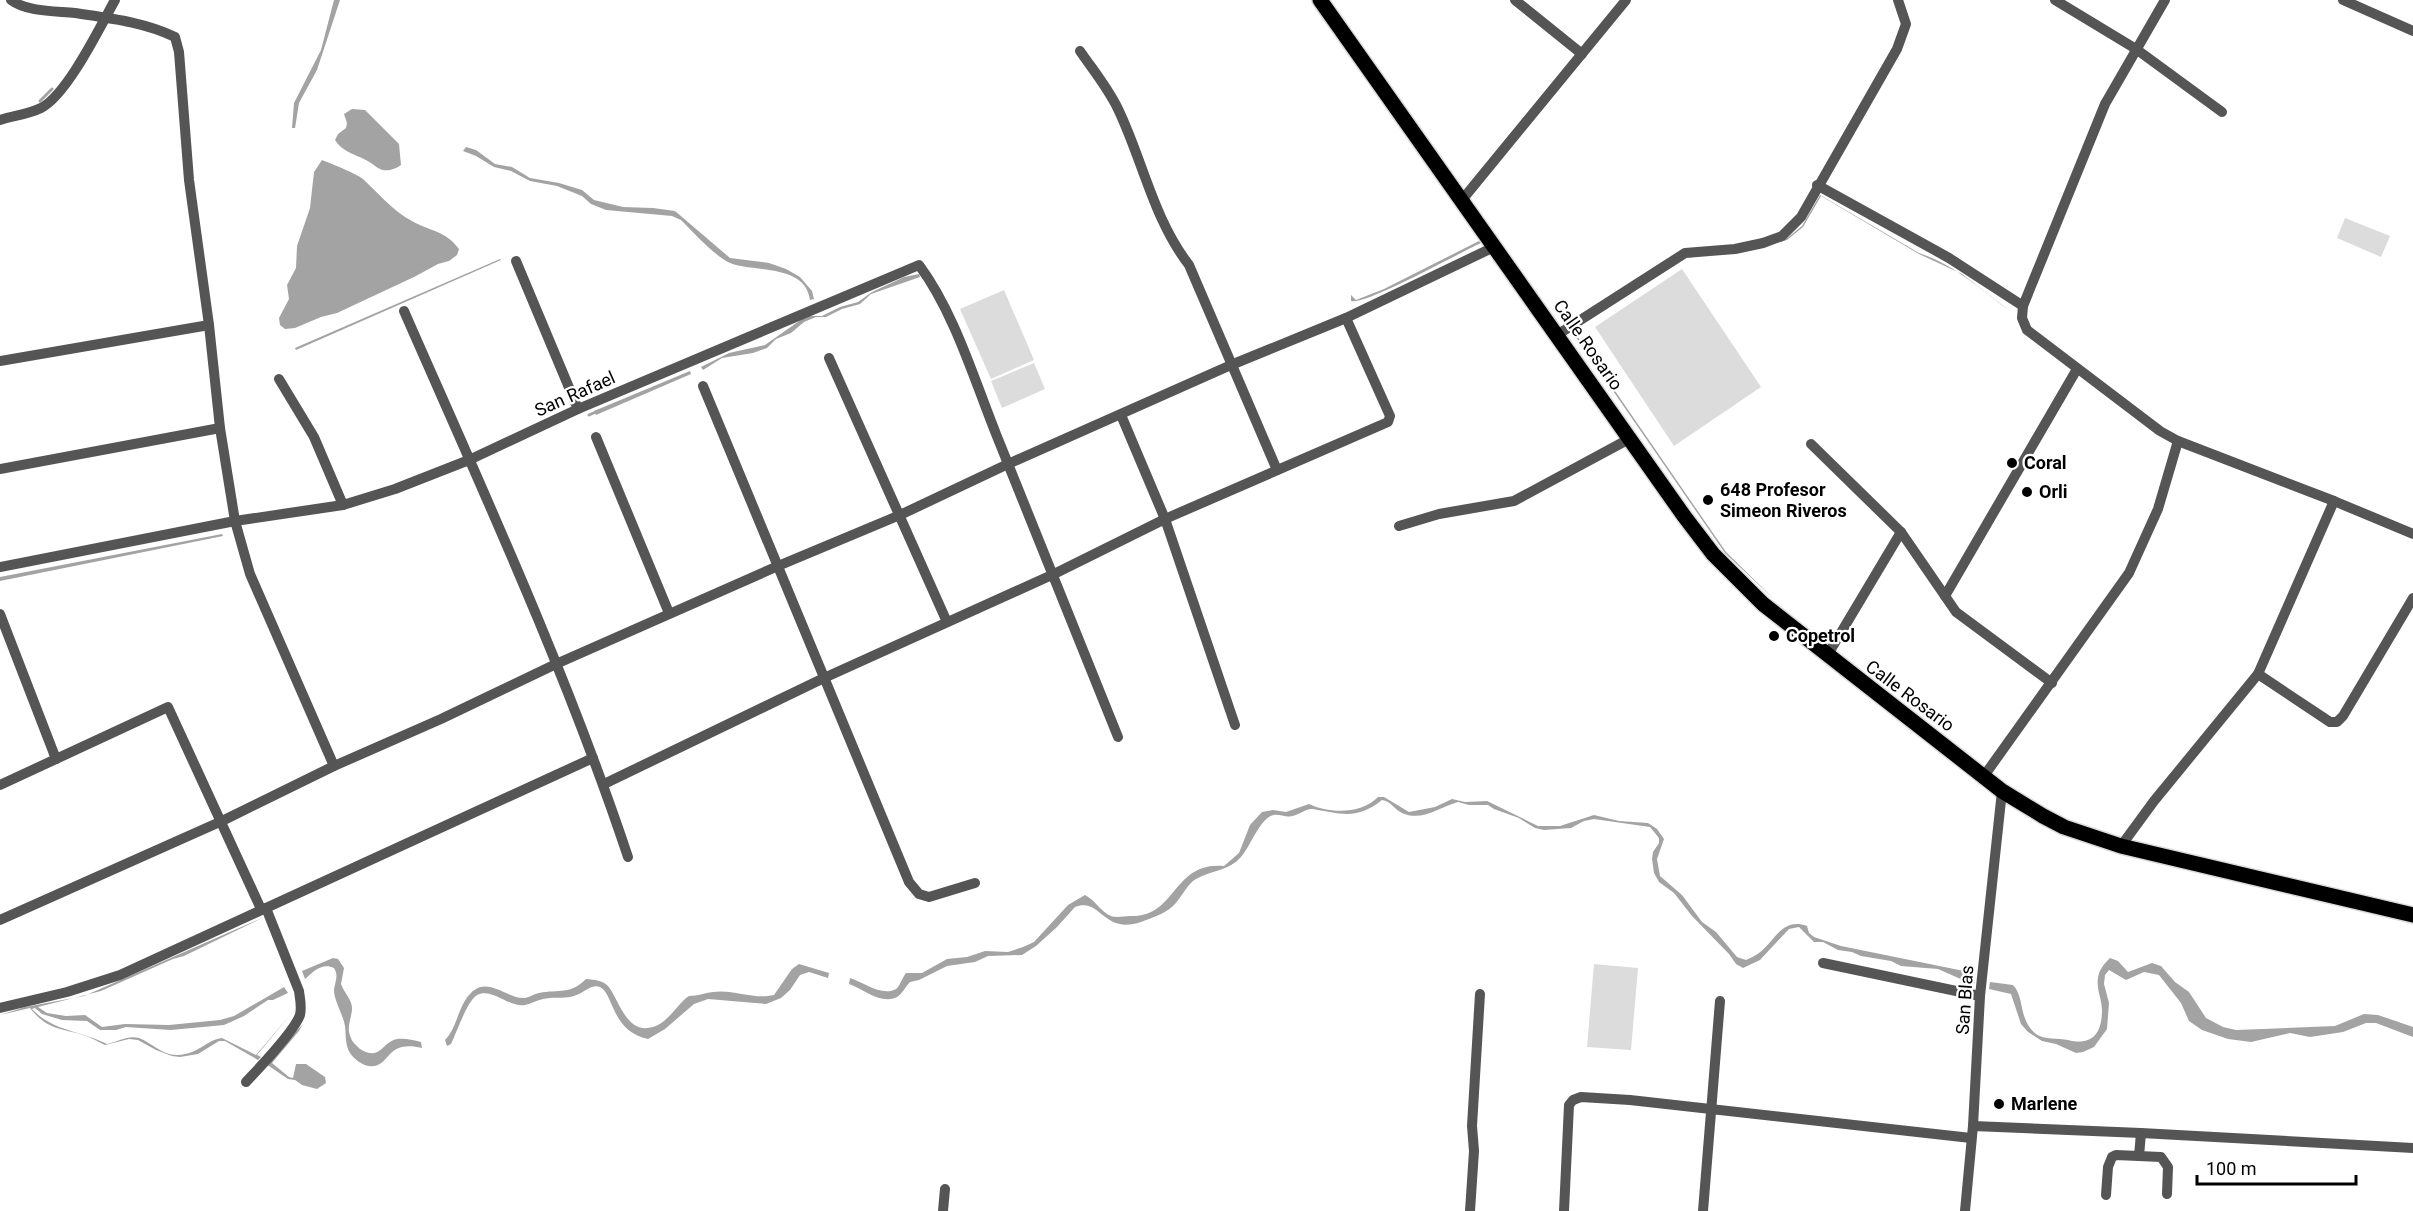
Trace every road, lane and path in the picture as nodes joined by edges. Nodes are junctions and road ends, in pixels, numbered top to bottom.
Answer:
1 (10, 0) edge
2 (115, 0) edge
3 (1320, 0) edge
4 (1515, 0) edge
5 (1626, 0) edge
6 (1898, 0) edge
7 (2055, 0) edge
8 (2165, 0) edge
9 (2343, 0) edge
10 (105, 17) junction
11 (2413, 31) edge
12 (2136, 49) junction
13 (1080, 51) dead end
14 (1582, 54) junction
15 (2222, 112) dead end
16 (0, 120) edge
17 (1817, 185) junction
18 (1462, 200) junction
19 (1494, 247) junction
20 (516, 261) dead end
21 (2023, 306) junction
22 (404, 310) dead end
23 (1346, 318) junction
24 (209, 325) junction
25 (1557, 335) junction
26 (829, 358) dead end
27 (0, 361) edge
28 (1231, 365) junction
29 (2077, 369) junction
30 (279, 379) dead end
31 (703, 386) dead end
32 (578, 409) junction
33 (1121, 415) junction
34 (220, 428) junction
35 (596, 437) dead end
36 (1629, 439) junction
37 (2178, 441) junction
38 (1811, 444) dead end
39 (470, 460) junction
40 (1008, 464) junction
41 (0, 469) edge
42 (1276, 470) junction
43 (2334, 501) junction
44 (343, 505) junction
45 (900, 515) junction
46 (1165, 519) junction
47 (236, 520) junction
48 (1399, 526) dead end
49 (1901, 532) junction
50 (2413, 534) edge
51 (778, 566) junction
52 (0, 567) edge
53 (1054, 574) junction
54 (1945, 596) junction
55 (2413, 598) edge
56 (669, 613) junction
57 (0, 614) edge
58 (947, 622) junction
59 (1827, 656) junction
60 (556, 664) junction
61 (2258, 674) junction
62 (824, 678) junction
63 (2052, 683) junction
64 (1235, 725) dead end
65 (1118, 737) dead end
66 (593, 758) junction
67 (56, 759) junction
68 (334, 766) junction
69 (1984, 777) junction
70 (604, 784) junction
71 (0, 785) edge
72 (2002, 791) junction
73 (222, 820) junction
74 (2121, 846) junction
75 (628, 857) dead end
76 (975, 883) dead end
77 (264, 908) junction
78 (2411, 911) edge
79 (0, 920) edge
80 (1823, 963) dead end
81 (1480, 994) dead end
82 (1980, 996) junction
83 (1720, 1001) dead end
84 (0, 1008) edge
85 (246, 1082) dead end
86 (1711, 1109) junction
87 (1973, 1126) junction
88 (2141, 1132) junction
89 (1971, 1138) junction
90 (2413, 1148) edge
91 (2139, 1156) junction
92 (945, 1189) dead end
93 (2167, 1194) dead end
94 (2106, 1195) dead end
95 (944, 1211) edge
96 (1470, 1211) edge
97 (1564, 1211) edge
98 (1702, 1211) edge
99 (1965, 1211) edge

1 - 10 street
2 - 10 street
3 - 18 main road, Calle Rosario
4 - 14 street
5 - 14 street
6 - 17 street
7 - 12 street
8 - 12 street
9 - 11 street
10 - 16 street
10 - 24 street
12 - 15 street
12 - 21 street
13 - 28 street
14 - 18 street
17 - 21 street
17 - 25 street
18 - 19 main road, Calle Rosario
19 - 23 street
19 - 25 main road, Calle Rosario
20 - 32 street
21 - 29 street
22 - 39 street
23 - 28 street
23 - 42 street
24 - 27 street
24 - 34 street
25 - 36 main road, Calle Rosario
26 - 45 street
28 - 33 street
28 - 42 street
29 - 37 street
29 - 54 street
30 - 44 street
31 - 51 street
32 - 39 street, San Rafael
32 - 40 street, San Rafael
33 - 40 street
33 - 46 street
34 - 41 street
34 - 47 street
35 - 56 street
36 - 48 street
36 - 59 main road, Calle Rosario
37 - 43 street
37 - 63 street
38 - 49 street
39 - 44 street, San Rafael
39 - 60 street
40 - 45 street
40 - 53 street
42 - 46 street
43 - 50 street
43 - 61 street
44 - 47 street, San Rafael
45 - 51 street
45 - 58 street
46 - 53 street
46 - 64 street
47 - 52 street, San Rafael
47 - 68 street
49 - 54 street
49 - 59 street
51 - 56 street
51 - 62 street
53 - 58 street
53 - 65 street
54 - 63 street
55 - 61 street
56 - 60 street
57 - 67 street
58 - 62 street
59 - 69 main road, Calle Rosario
60 - 66 street
60 - 68 street
61 - 74 street
62 - 70 street
62 - 76 street
63 - 69 street
66 - 70 street
66 - 77 street
67 - 71 street
67 - 73 street
68 - 73 street
69 - 72 main road, Calle Rosario
70 - 75 street
72 - 74 main road, Calle Rosario
72 - 82 street, San Blas
73 - 77 street
73 - 79 street
74 - 78 main road, Calle Rosario
77 - 84 street
77 - 85 street
80 - 82 street
81 - 96 street
82 - 87 street, San Blas
83 - 86 street
86 - 89 street
86 - 97 street
86 - 98 street
87 - 88 street
87 - 89 street, San Blas
88 - 90 street
88 - 91 street
89 - 99 street, San Blas
91 - 93 street
91 - 94 street
92 - 95 street

